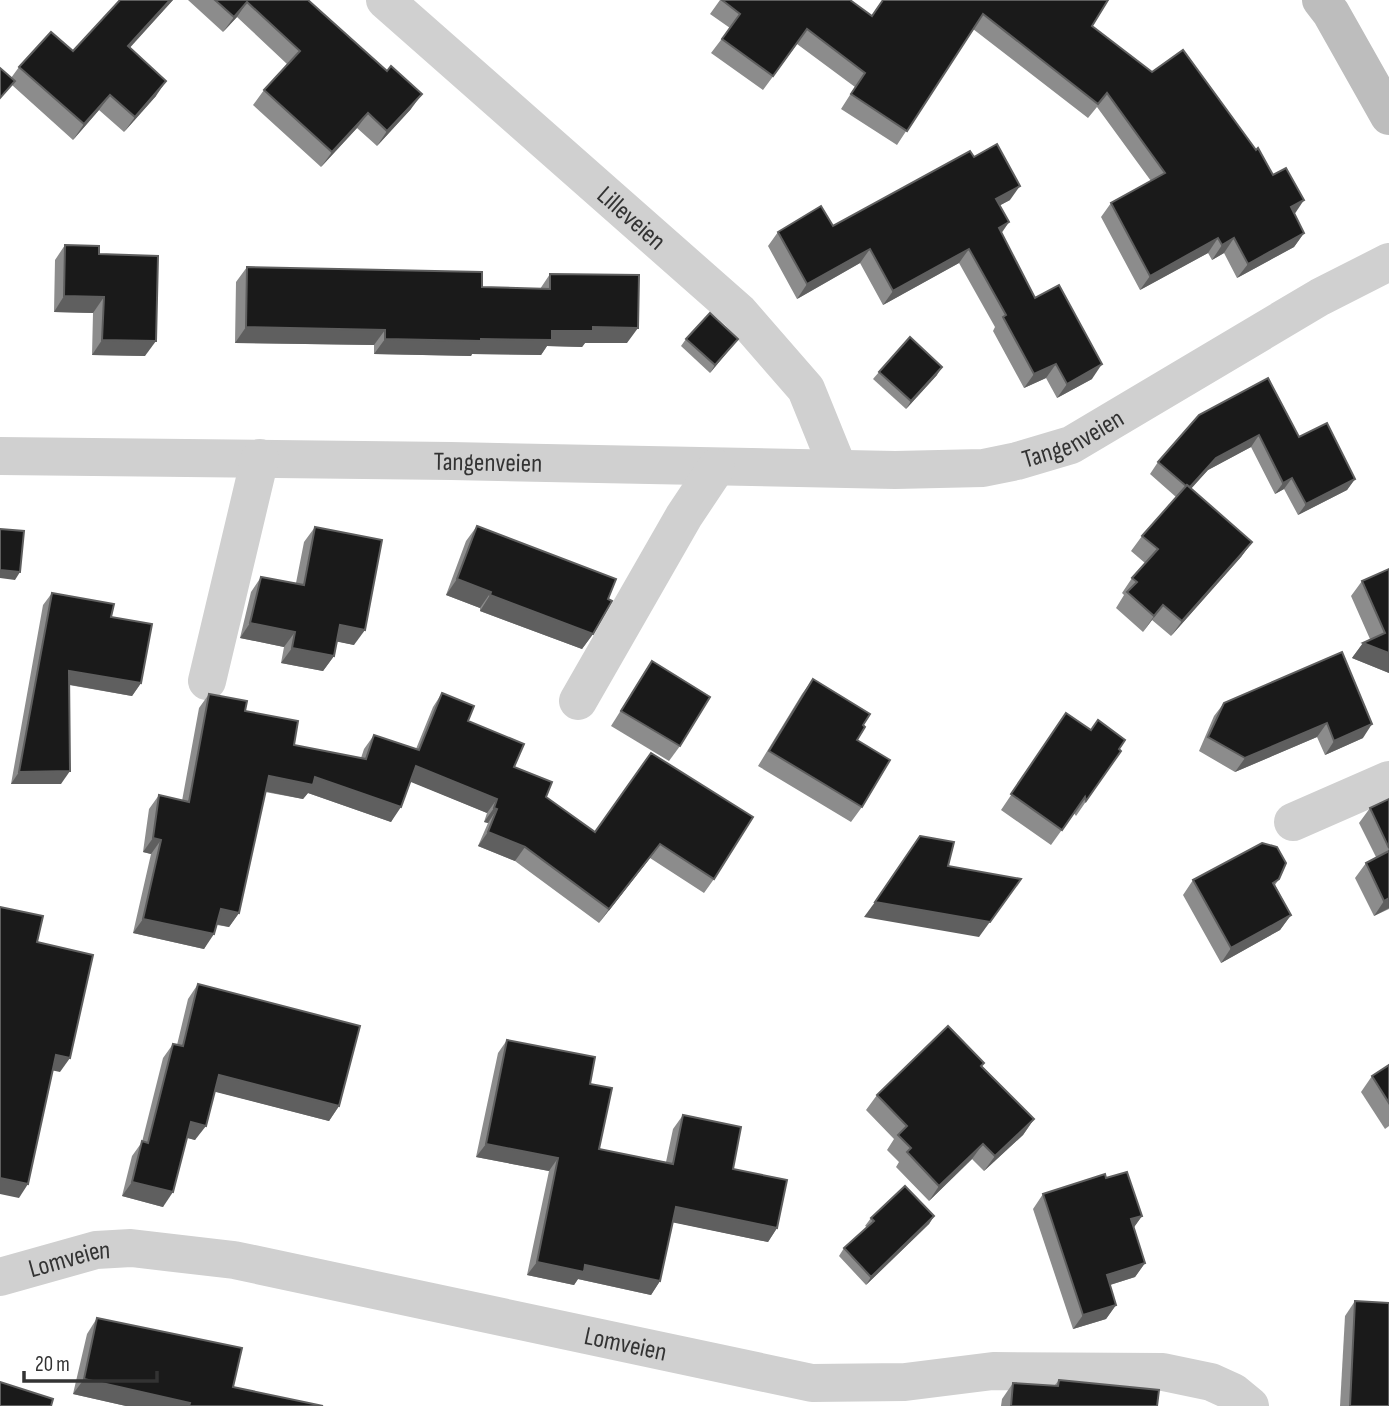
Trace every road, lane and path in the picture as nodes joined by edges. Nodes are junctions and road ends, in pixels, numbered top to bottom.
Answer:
1 (385, 0) edge
2 (1321, 0) edge
3 (1389, 116) edge
4 (1389, 262) edge
5 (0, 456) edge
6 (260, 458) junction
7 (716, 468) junction
8 (838, 468) junction
9 (207, 681) dead end
10 (578, 701) dead end
11 (1389, 780) edge
12 (1293, 822) dead end
13 (0, 1278) edge
14 (1250, 1406) edge

1 - 8 street, Lilleveien
2 - 3 main road
4 - 8 street, Tangenveien
5 - 6 street, Tangenveien
6 - 7 street, Tangenveien
6 - 9 street
7 - 8 street, Tangenveien
7 - 10 street
11 - 12 street
13 - 14 street, Lomveien

